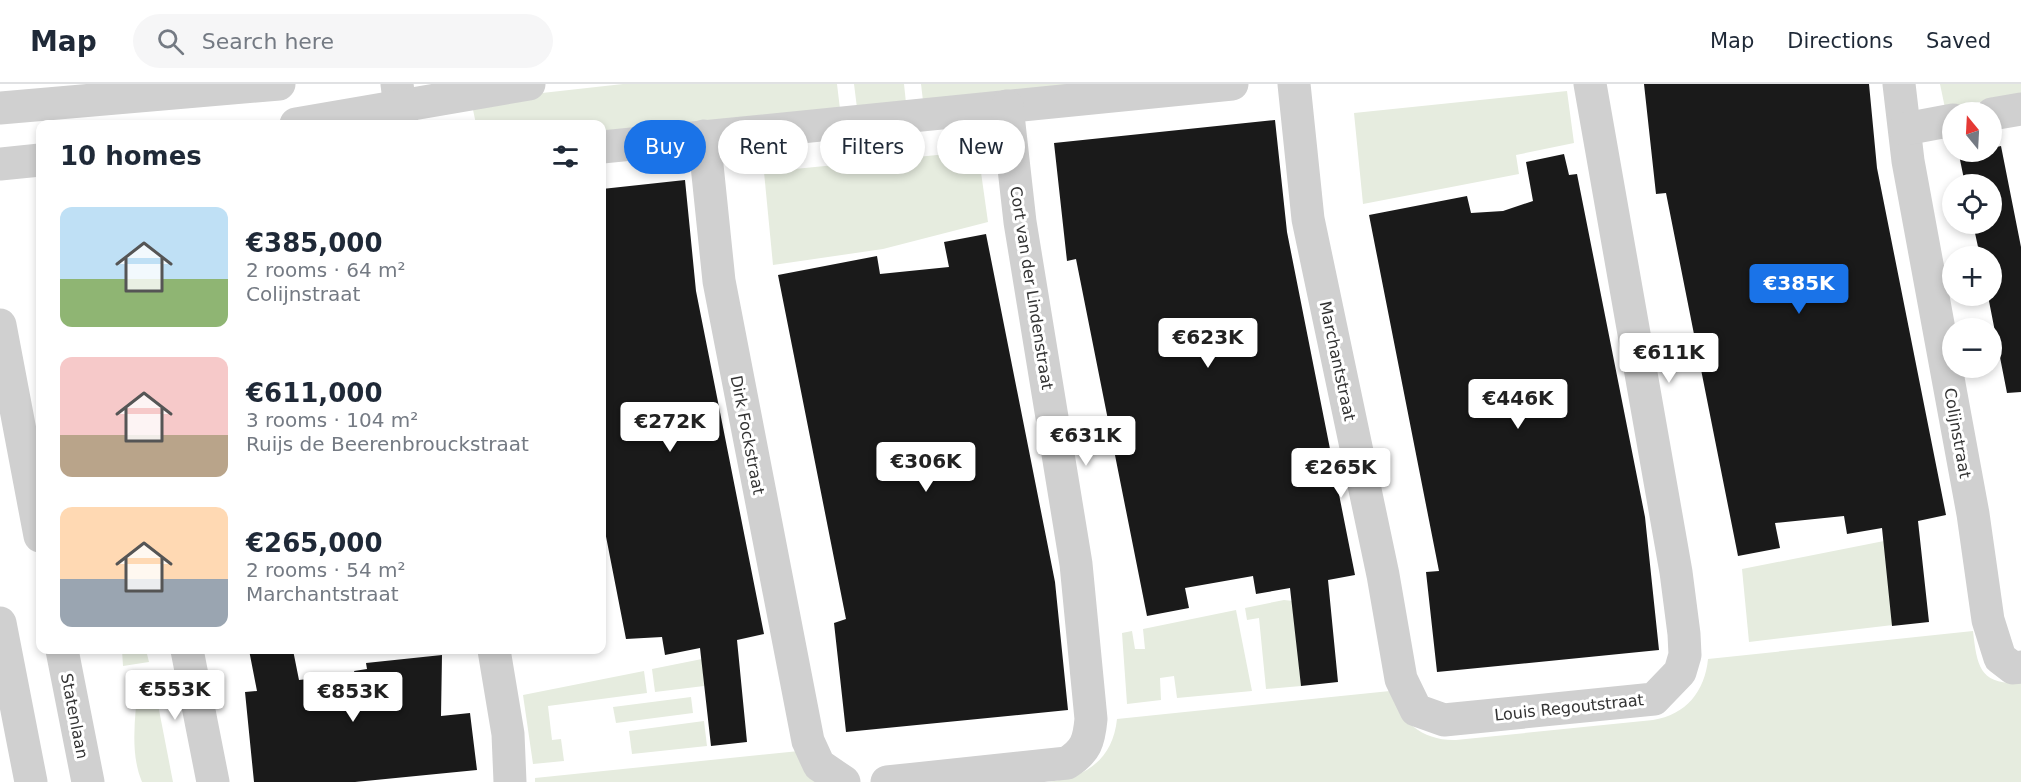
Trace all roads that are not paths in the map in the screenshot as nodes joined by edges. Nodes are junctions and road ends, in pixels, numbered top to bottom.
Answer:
1 (279, 84) edge
2 (529, 84) edge
3 (1232, 84) edge
4 (1294, 84) edge
5 (1590, 84) edge
6 (1899, 84) edge
7 (1157, 88) edge
8 (400, 106) edge
9 (1007, 106) junction
10 (0, 108) edge
11 (2021, 109) edge
12 (2002, 112) edge
13 (319, 120) edge
14 (1942, 122) edge
15 (1905, 129) junction
16 (706, 136) edge
17 (624, 145) edge
18 (606, 147) edge
19 (706, 155) edge
20 (36, 160) edge
21 (0, 164) edge
22 (0, 325) edge
23 (36, 515) edge
24 (0, 623) edge
25 (63, 654) edge
26 (188, 654) edge
27 (495, 654) edge
28 (2017, 668) edge
29 (1444, 720) joint
30 (31, 782) edge
31 (88, 782) edge
32 (213, 782) edge
33 (510, 782) edge
34 (844, 782) edge
35 (887, 782) edge

1 - 10 street
2 - 8 street
3 - 7 street
4 - 29 street, Marchantstraat
5 - 29 street, Louis Regoutstraat
6 - 15 street, Colijnstraat
7 - 9 street
8 - 13 street
9 - 16 street
9 - 35 street, Cort van der Lindenstraat
11 - 12 street
14 - 15 street
15 - 28 street, Colijnstraat
17 - 18 street
19 - 34 street, Dirk Fockstraat
20 - 21 street
22 - 23 street
24 - 30 street
25 - 31 street, Statenlaan
26 - 32 street
27 - 33 street

